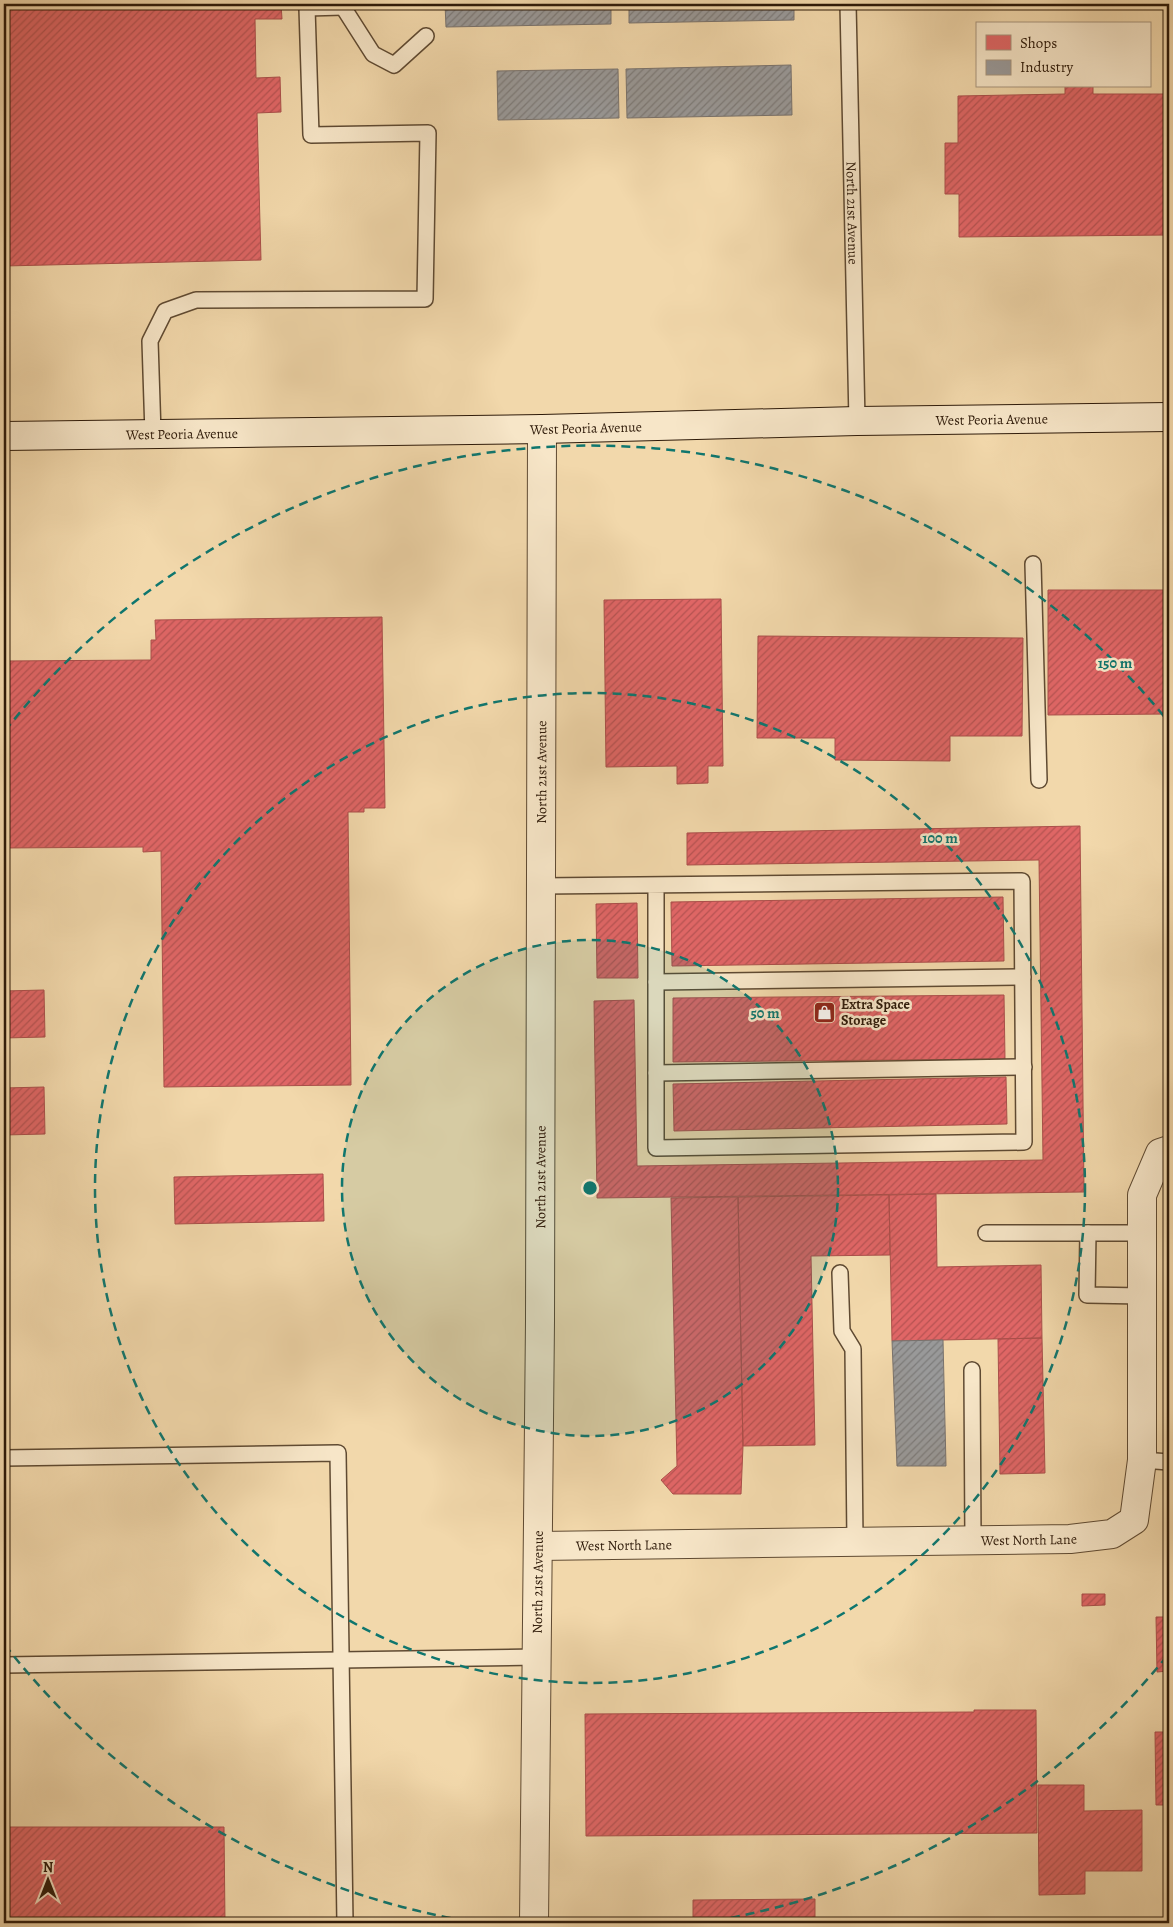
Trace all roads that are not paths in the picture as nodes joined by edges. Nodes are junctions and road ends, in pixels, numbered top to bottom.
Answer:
1 (848, 4) edge
2 (344, 5) edge
3 (307, 6) edge
4 (426, 36) dead end
5 (1169, 417) edge
6 (857, 421) junction
7 (542, 429) junction
8 (153, 434) junction
9 (4, 436) edge
10 (1032, 564) dead end
11 (1038, 780) dead end
12 (656, 885) junction
13 (540, 886) junction
14 (1023, 977) junction
15 (656, 982) junction
16 (1024, 1067) junction
17 (656, 1073) junction
18 (1169, 1150) edge
19 (986, 1233) dead end
20 (1088, 1233) junction
21 (1142, 1233) junction
22 (840, 1273) dead end
23 (1142, 1296) junction
24 (972, 1370) dead end
25 (4, 1458) edge
26 (1142, 1460) junction
27 (1169, 1462) edge
28 (973, 1540) junction
29 (855, 1542) junction
30 (538, 1546) junction
31 (536, 1657) junction
32 (340, 1660) junction
33 (4, 1665) edge
34 (344, 1923) edge
35 (534, 1923) edge

1 - 6 lane, North 21st Avenue
2 - 3 lane
2 - 4 lane
3 - 8 lane
5 - 6 street, West Peoria Avenue
6 - 7 street, West Peoria Avenue
7 - 8 street, West Peoria Avenue
7 - 13 street, North 21st Avenue
8 - 9 street, West Peoria Avenue
10 - 11 lane
12 - 13 lane
12 - 14 lane
12 - 15 lane
13 - 30 street, North 21st Avenue
14 - 15 lane
14 - 16 lane
15 - 17 lane
16 - 17 lane
16 - 17 lane
18 - 21 street, West North Lane
19 - 20 lane
20 - 21 lane
20 - 23 lane
21 - 23 street, West North Lane
22 - 29 lane
23 - 26 street, West North Lane
24 - 28 lane
25 - 32 lane
26 - 27 lane
26 - 28 street, West North Lane
28 - 29 street, West North Lane
29 - 30 street, West North Lane
30 - 31 street, North 21st Avenue
31 - 32 lane
31 - 35 street, North 21st Avenue
32 - 33 lane
32 - 34 lane

